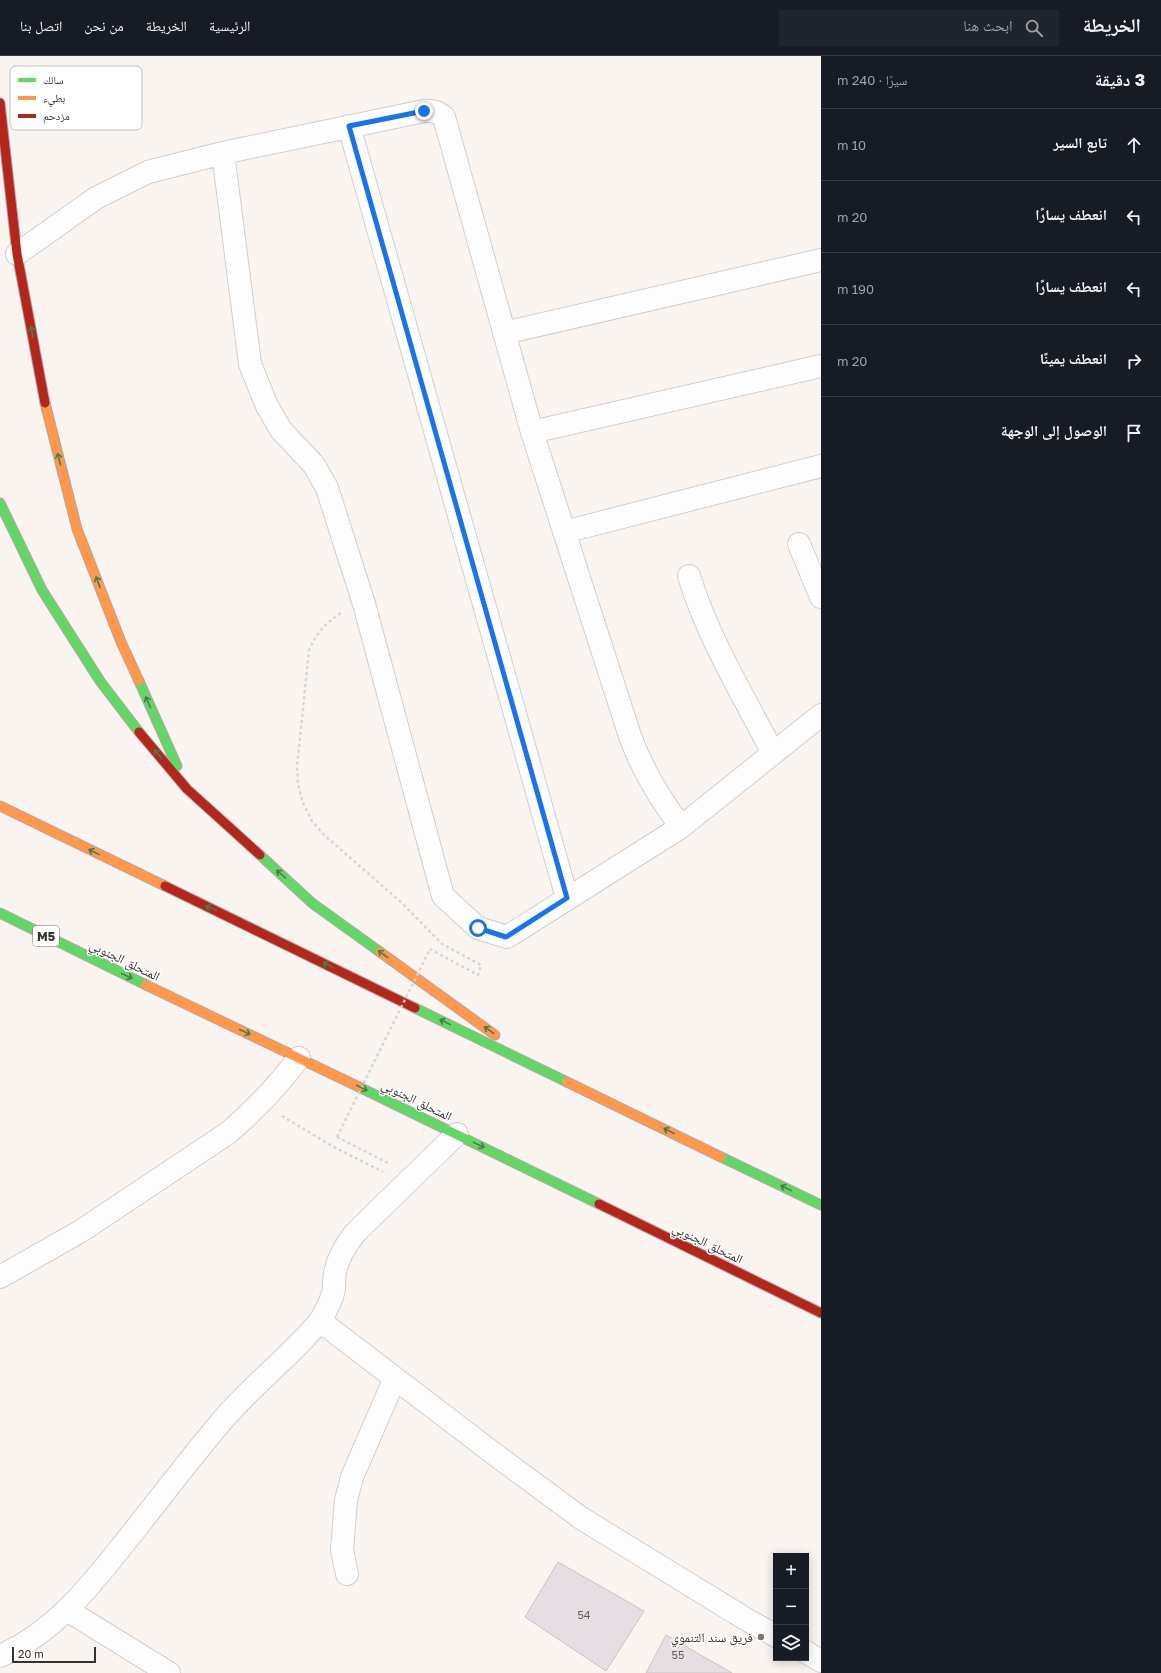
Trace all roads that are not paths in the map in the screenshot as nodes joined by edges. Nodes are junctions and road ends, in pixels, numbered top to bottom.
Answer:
1 (0, 103) edge
2 (349, 126) junction
3 (223, 153) junction
4 (17, 254) junction
5 (820, 263) edge
6 (504, 333) junction
7 (821, 366) edge
8 (532, 432) junction
9 (821, 466) edge
10 (0, 503) edge
11 (564, 532) junction
12 (799, 544) dead end
13 (689, 576) dead end
14 (821, 597) edge
15 (821, 715) edge
16 (773, 753) junction
17 (187, 789) junction
18 (0, 806) edge
19 (682, 827) junction
20 (567, 898) junction
21 (0, 913) edge
22 (28, 937) dead end
23 (92, 959) junction
24 (299, 1058) junction
25 (543, 1069) junction
26 (457, 1134) junction
27 (821, 1205) edge
28 (0, 1277) edge
29 (821, 1313) edge
30 (320, 1321) junction
31 (395, 1378) junction
32 (346, 1574) dead end
33 (67, 1610) junction
34 (773, 1634) edge
35 (809, 1654) edge
36 (0, 1656) edge
37 (821, 1661) edge
38 (169, 1673) edge

1 - 4 highway
2 - 3 street
2 - 6 street
2 - 20 street
3 - 4 street
3 - 20 street
17 -> 4 highway
5 - 6 street
6 - 8 street
7 - 8 street
8 - 11 street
9 - 11 street
17 -> 10 highway
11 - 19 street
12 - 14 street
13 - 16 street
15 - 16 street
16 - 19 street
25 -> 17 highway
25 -> 18 highway
19 - 20 street
21 - 23 highway, المتحلق الجنوبي / M5
22 - 23 highway
23 -> 24 highway, المتحلق الجنوبي
24 -> 26 highway, المتحلق الجنوبي
24 - 28 street
27 -> 25 highway
26 -> 29 highway, المتحلق الجنوبي
26 - 30 street
30 - 31 street
30 - 33 street
31 - 32 street
31 - 34 street
33 - 36 street
33 - 38 street
35 - 37 street

